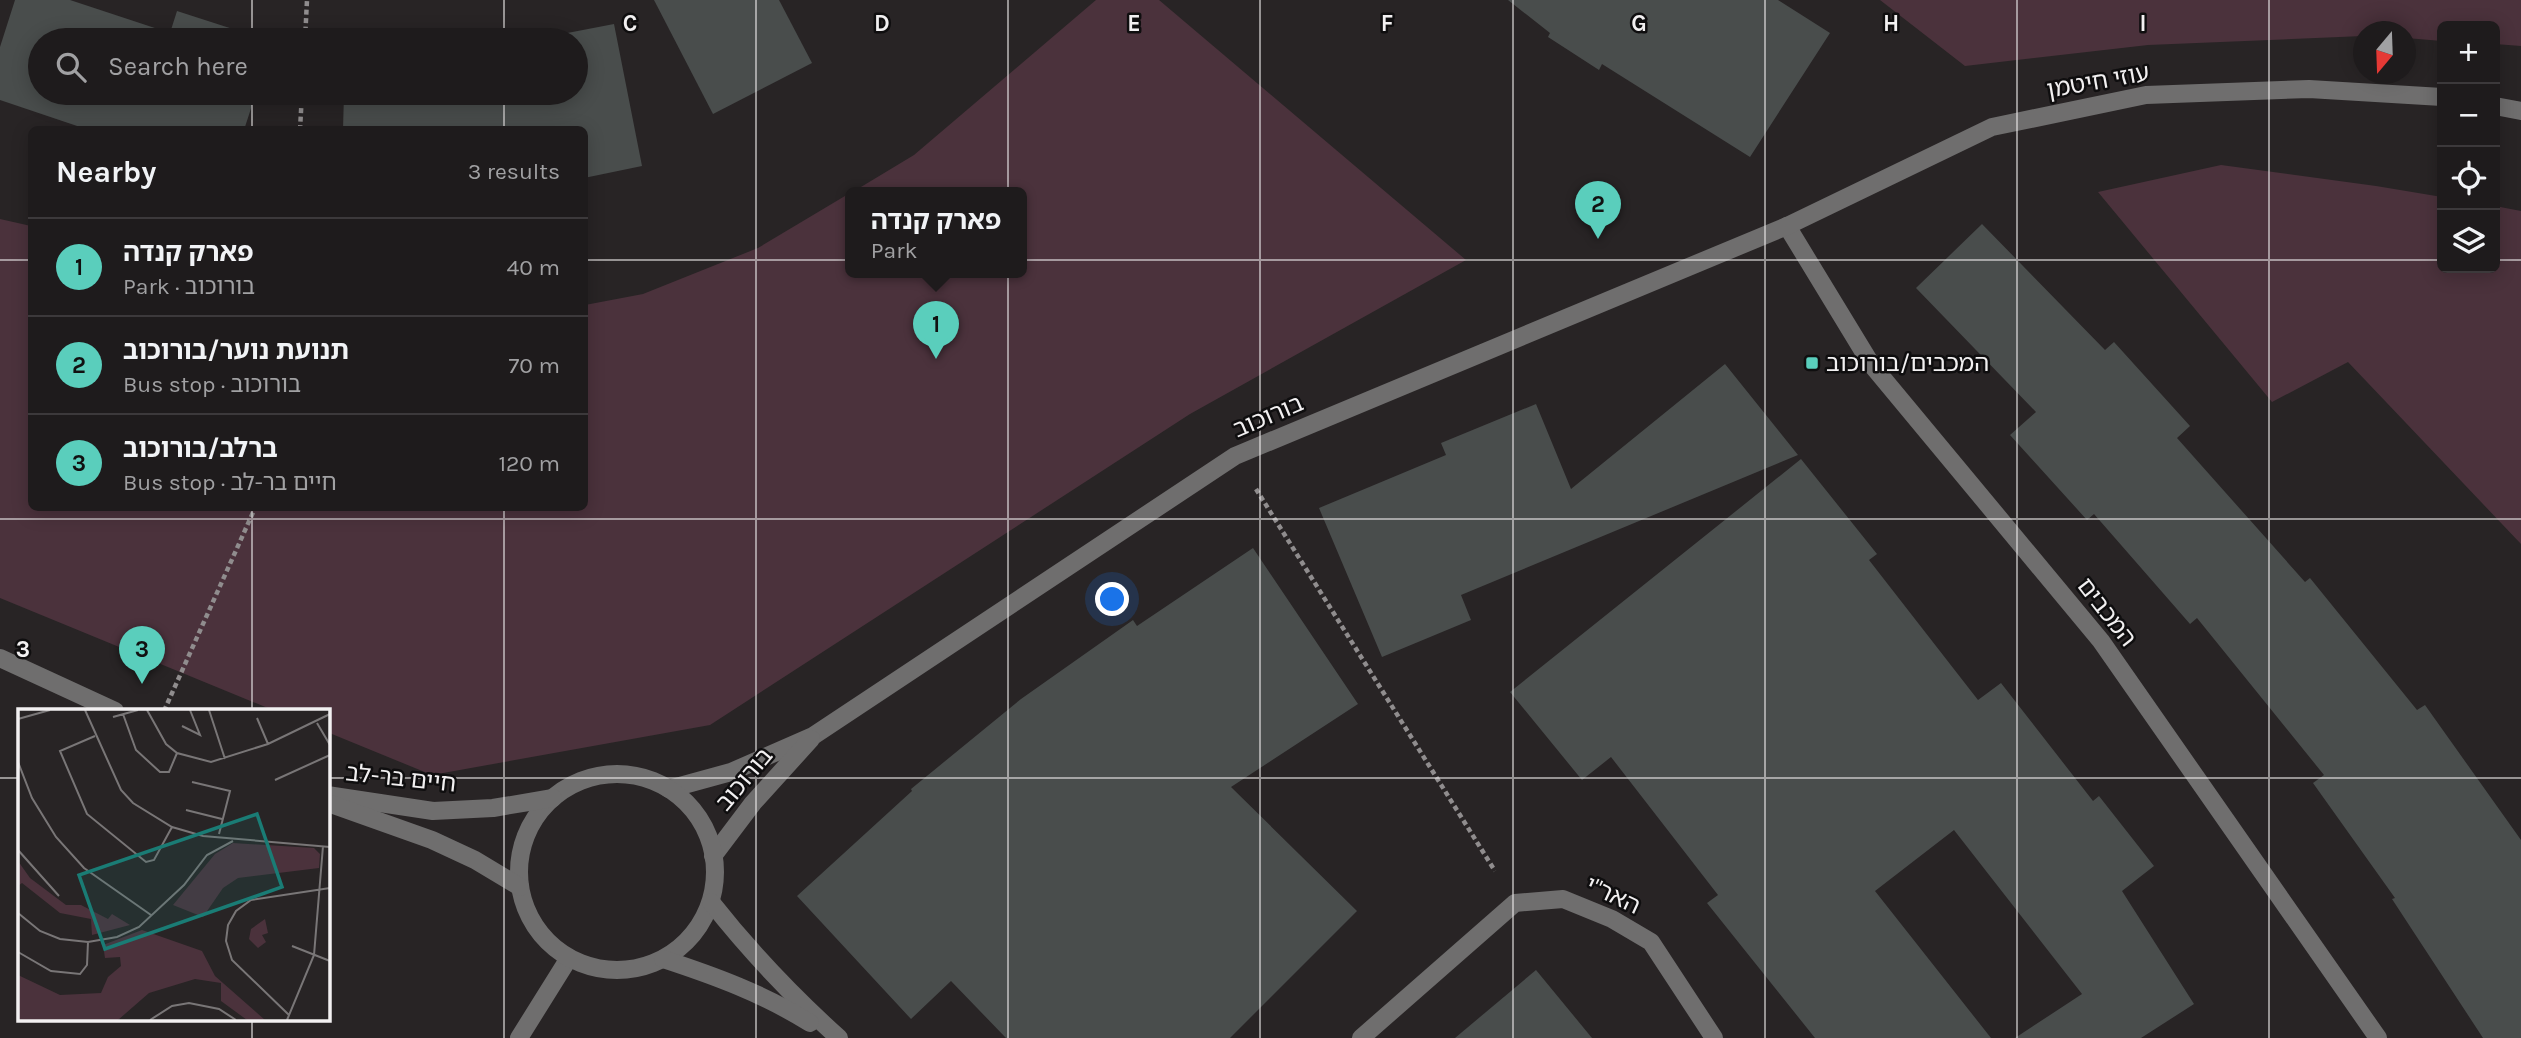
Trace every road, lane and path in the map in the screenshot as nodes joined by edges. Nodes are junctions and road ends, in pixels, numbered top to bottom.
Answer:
1 (307, 0) edge
2 (306, 28) edge
3 (2437, 97) edge
4 (301, 105) edge
5 (2500, 107) edge
6 (2521, 111) edge
7 (300, 126) edge
8 (1787, 226) junction
9 (1236, 456) junction
10 (255, 511) edge
11 (0, 658) edge
12 (111, 709) edge
13 (165, 709) edge
14 (813, 736) junction
15 (669, 789) junction
16 (329, 794) edge
17 (553, 798) junction
18 (329, 804) edge
19 (713, 856) junction
20 (520, 887) junction
21 (711, 902) junction
22 (1515, 903) junction
23 (569, 958) junction
24 (663, 959) junction
25 (519, 1038) edge
26 (832, 1038) edge
27 (839, 1038) edge
28 (1361, 1038) edge
29 (1714, 1038) edge
30 (2378, 1038) edge

1 - 2 path
3 - 8 street, עוזי חיטמן
4 - 7 path
5 - 6 street
8 - 9 street, בורוכוב
8 - 30 street, המכבים
9 - 14 street, בורוכוב
9 - 22 path
10 - 13 path
11 - 12 street
14 - 15 street, בורוכוב
14 - 19 street, בורוכוב
15 - 17 street
15 - 19 street
16 - 17 street, חיים בר-לב
17 - 20 street
18 - 20 street, חיים בר-לב
19 - 21 street
20 - 23 street
21 - 24 street
21 - 27 street
22 - 28 street
22 - 29 street, האר"י
23 - 24 street
23 - 25 street
24 - 26 street

